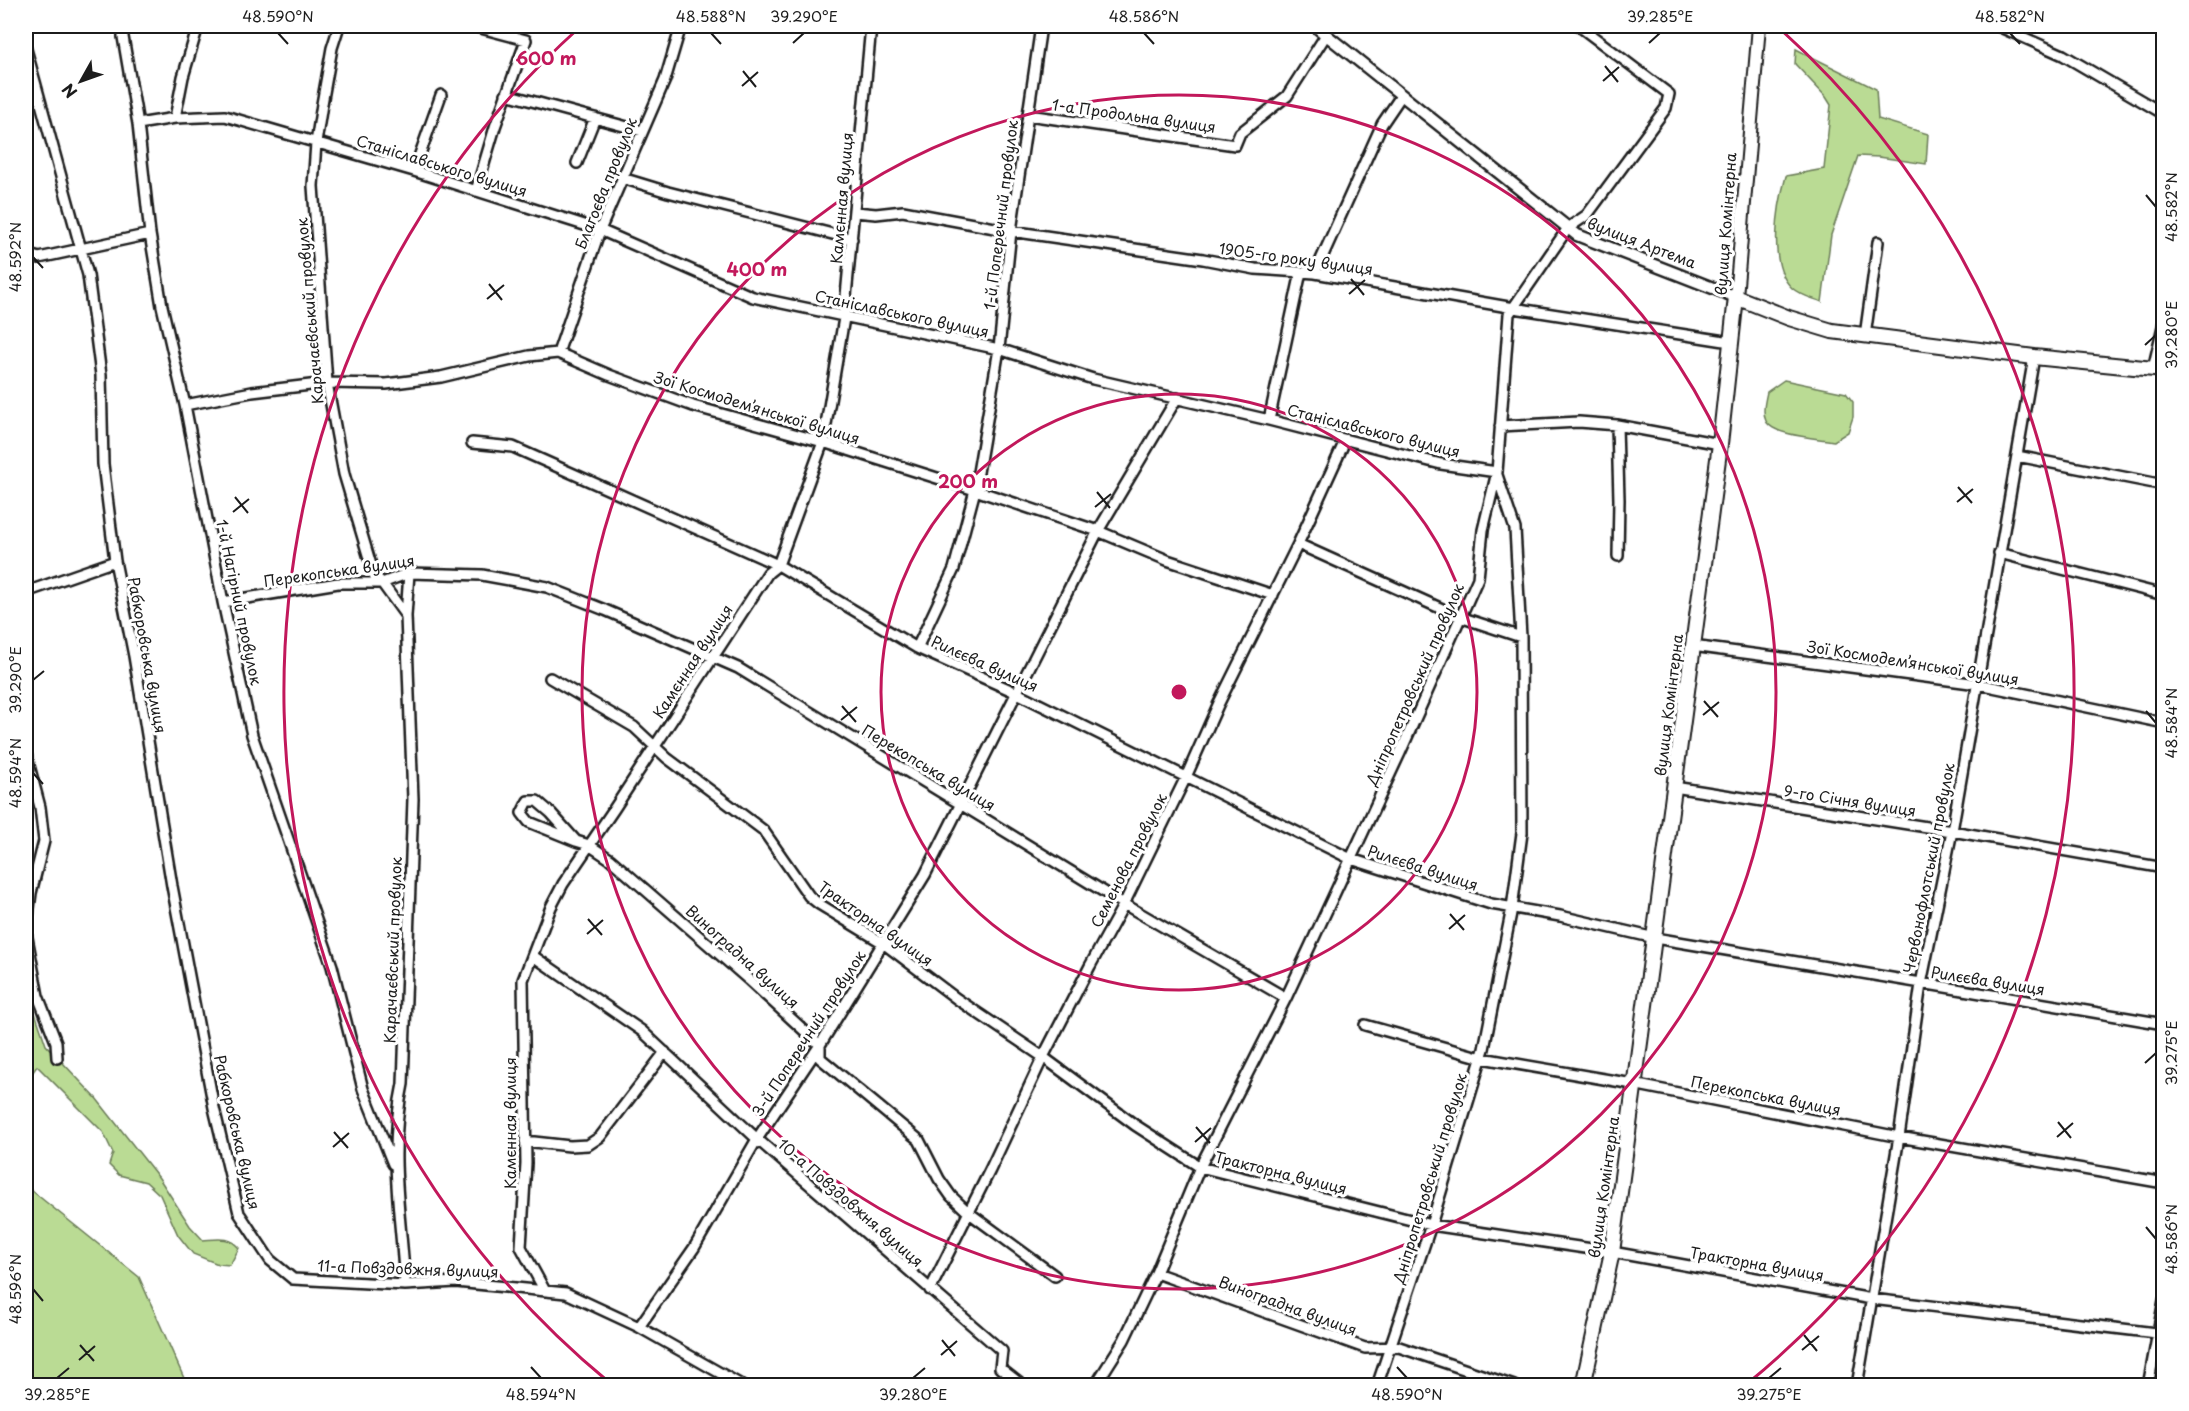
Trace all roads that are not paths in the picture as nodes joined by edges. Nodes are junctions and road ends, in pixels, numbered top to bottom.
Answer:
1 (123, 26) edge
2 (198, 26) edge
3 (339, 26) edge
4 (473, 26) edge
5 (681, 26) edge
6 (871, 26) edge
7 (1041, 26) edge
8 (1315, 26) edge
9 (1579, 26) edge
10 (1759, 26) edge
11 (1998, 26) edge
12 (1326, 34) junction
13 (26, 49) edge
14 (506, 94) junction
15 (441, 95) dead end
16 (1401, 96) junction
17 (2163, 114) edge
18 (1028, 115) junction
19 (175, 118) junction
20 (595, 118) junction
21 (138, 124) junction
22 (642, 131) junction
23 (316, 143) junction
24 (577, 163) dead end
25 (414, 171) junction
26 (622, 178) junction
27 (476, 190) junction
28 (855, 212) junction
29 (1568, 228) junction
30 (600, 230) junction
31 (1011, 231) junction
32 (150, 234) junction
33 (852, 239) junction
34 (1878, 242) dead end
35 (80, 248) junction
36 (26, 254) edge
37 (1301, 272) junction
38 (1315, 273) junction
39 (1736, 297) junction
40 (1514, 308) junction
41 (844, 318) junction
42 (2163, 322) edge
43 (1865, 336) junction
44 (1731, 342) junction
45 (999, 349) junction
46 (558, 353) junction
47 (2034, 357) junction
48 (2158, 369) edge
49 (327, 383) junction
50 (1177, 398) junction
51 (185, 405) junction
52 (1269, 420) junction
53 (1617, 425) junction
54 (1500, 426) junction
55 (1345, 441) junction
56 (471, 442) dead end
57 (823, 442) junction
58 (1720, 444) junction
59 (2017, 456) junction
60 (1497, 472) junction
61 (2163, 485) edge
62 (975, 490) junction
63 (1098, 531) junction
64 (1298, 544) junction
65 (1999, 553) junction
66 (1618, 556) dead end
67 (115, 561) junction
68 (778, 566) junction
69 (409, 573) junction
70 (382, 583) junction
71 (26, 592) edge
72 (1273, 595) junction
73 (2163, 595) edge
74 (223, 602) junction
75 (406, 616) junction
76 (1460, 617) junction
77 (1521, 638) junction
78 (1692, 646) junction
79 (917, 648) junction
80 (713, 658) junction
81 (550, 678) dead end
82 (1978, 684) junction
83 (1015, 692) junction
84 (2163, 723) edge
85 (654, 747) junction
86 (26, 754) edge
87 (1186, 777) junction
88 (1674, 787) junction
89 (961, 804) junction
90 (1952, 831) junction
91 (576, 841) junction
92 (589, 845) junction
93 (1351, 859) junction
94 (2163, 868) edge
95 (1124, 904) junction
96 (1512, 909) junction
97 (1654, 938) junction
98 (884, 943) junction
99 (533, 956) junction
100 (1921, 984) junction
101 (1286, 998) junction
102 (2163, 1024) edge
103 (1365, 1025) dead end
104 (820, 1045) junction
105 (665, 1052) junction
106 (1043, 1057) junction
107 (57, 1058) dead end
108 (1482, 1058) junction
109 (1633, 1084) junction
110 (1899, 1137) junction
111 (757, 1139) junction
112 (525, 1141) junction
113 (1200, 1167) junction
114 (395, 1168) junction
115 (2163, 1183) edge
116 (968, 1212) junction
117 (1431, 1225) junction
118 (1612, 1252) junction
119 (270, 1260) joint
120 (1156, 1273) junction
121 (1055, 1276) dead end
122 (405, 1285) junction
123 (930, 1290) junction
124 (545, 1291) junction
125 (1872, 1299) junction
126 (2163, 1300) edge
127 (639, 1327) junction
128 (2160, 1333) edge
129 (1390, 1349) junction
130 (743, 1386) edge
131 (1023, 1386) edge
132 (1095, 1386) edge
133 (1377, 1386) edge
134 (1514, 1386) edge
135 (1583, 1386) edge
136 (1857, 1386) edge
137 (2148, 1386) edge

1 - 21 street, 1-й Нагірний провулок
2 - 19 street
3 - 23 street, Карачаєвський провулок
4 - 14 street
5 - 22 street, Благоєва провулок
6 - 28 street, Камєнная вулиця
7 - 18 street, 1-й Поперечний провулок
8 - 12 street, вулиця Артема
9 - 29 street
10 - 39 main road, вулиця Комінтерна
11 - 17 street
12 - 16 street, вулиця Артема
12 - 18 street, 1-а Продольна вулиця
13 - 35 street, Рабкоровська вулиця
14 - 20 street
14 - 27 street
15 - 25 street
16 - 29 street, вулиця Артема
16 - 38 street
18 - 31 street, 1-й Поперечний провулок
19 - 21 street, Станіславського вулиця
19 - 23 street, Станіславського вулиця
20 - 22 street
20 - 24 street
21 - 32 street, 1-й Нагірний провулок
22 - 26 street, Благоєва провулок
23 - 25 street, Станіславського вулиця
23 - 49 street, Карачаєвський провулок
25 - 27 street, Станіславського вулиця
26 - 30 street, Благоєва провулок
26 - 33 street
27 - 30 street, Станіславського вулиця
28 - 31 street, 1905-го року вулиця
28 - 33 street, Камєнная вулиця
29 - 39 street, вулиця Артема
29 - 40 street
30 - 41 street, Станіславського вулиця
30 - 46 street, Благоєва провулок
31 - 37 street, 1905-го року вулиця
31 - 45 street, 1-й Поперечний провулок
32 - 35 street
32 - 51 street, 1-й Нагірний провулок
33 - 41 street, Камєнная вулиця
34 - 43 street
35 - 36 street
35 - 67 street, Рабкоровська вулиця
37 - 38 street, 1905-го року вулиця
37 - 52 street
38 - 40 street, 1905-го року вулиця
39 - 43 main road, вулиця Артема
39 - 44 main road, вулиця Комінтерна
40 - 44 street, 1905-го року вулиця
40 - 54 street
41 - 45 street, Станіславського вулиця
41 - 57 street, Камєнная вулиця
42 - 48 street
43 - 47 main road, вулиця Артема
44 - 58 main road, вулиця Комінтерна
45 - 50 street, Станіславського вулиця
45 - 62 street, 1-й Поперечний провулок
46 - 49 street, Зої Космодем’янської вулиця
46 - 57 street, Зої Космодем’янської вулиця
47 - 48 main road, вулиця Артема
47 - 59 street, Червонофлотський провулок
49 - 51 street, Зої Космодем’янської вулиця
49 - 70 street, Карачаєвський провулок
50 - 52 street, Станіславського вулиця
50 - 63 street, 3-й Поперечний провулок
51 - 74 street, 1-й Нагірний провулок
52 - 55 street, Станіславського вулиця
53 - 54 street
53 - 58 street
53 - 66 street
54 - 60 street
55 - 60 street, Станіславського вулиця
55 - 64 street, Семенова провулок
56 - 68 street, Рилєєва вулиця
57 - 62 street, Зої Космодем’янської вулиця
57 - 68 street, Камєнная вулиця
58 - 78 main road, вулиця Комінтерна
59 - 61 street
59 - 65 street, Червонофлотський провулок
60 - 76 street, Дніпропетровський провулок
60 - 77 street, Дніпропетровський провулок
62 - 63 street, Зої Космодем’янської вулиця
62 - 79 street, 1-й Поперечний провулок
63 - 72 street, Зої Космодем’янської вулиця
63 - 83 street, 3-й Поперечний провулок
64 - 72 street, Семенова провулок
64 - 76 street
65 - 73 street
65 - 82 street, Червонофлотський провулок
67 - 71 street
67 - 119 street, Рабкоровська вулиця
68 - 79 street, Рилєєва вулиця
68 - 80 street, Камєнная вулиця
69 - 70 street, Перекопська вулиця
69 - 75 street, Карачаєвський провулок
69 - 80 street, Перекопська вулиця
70 - 74 street, Перекопська вулиця
70 - 75 street, Карачаєвський провулок
72 - 87 street, Семенова провулок
74 - 114 street, 1-й Нагірний провулок
75 - 114 street, Карачаєвський провулок
76 - 77 street
76 - 93 street, Дніпропетровський провулок
77 - 96 street, Дніпропетровський провулок
78 - 82 street, Зої Космодем’янської вулиця
78 - 88 main road, вулиця Комінтерна
79 - 83 street, Рилєєва вулиця
80 - 85 street, Камєнная вулиця
80 - 89 street, Перекопська вулиця
81 - 85 street, Тракторна вулиця
82 - 84 street, Зої Космодем’янської вулиця
82 - 90 street, Червонофлотський провулок
83 - 87 street, Рилєєва вулиця
83 - 89 street, 3-й Поперечний провулок
85 - 92 street, Камєнная вулиця
85 - 98 street, Тракторна вулиця
86 - 107 street
87 - 93 street, Рилєєва вулиця
87 - 95 street, Семенова провулок
88 - 90 street, 9-го Січня вулиця
88 - 97 main road, вулиця Комінтерна
89 - 95 street, Перекопська вулиця
89 - 98 street, 3-й Поперечний провулок
90 - 94 street, 9-го Січня вулиця
90 - 100 street, Червонофлотський провулок
91 - 91 street, Виноградна вулиця
91 - 92 street, Виноградна вулиця
92 - 99 street, Камєнная вулиця
92 - 104 street, Виноградна вулиця
93 - 96 street, Рилєєва вулиця
93 - 101 street, Дніпропетровський провулок
95 - 101 street, Перекопська вулиця
95 - 106 street, Семенова провулок
96 - 97 street, Рилєєва вулиця
96 - 108 street, Дніпропетровський провулок
97 - 100 street, Рилєєва вулиця
97 - 109 main road, вулиця Комінтерна
98 - 104 street, 3-й Поперечний провулок
98 - 106 street, Тракторна вулиця
99 - 105 street, 10-а Повздовжня вулиця
99 - 112 street, Камєнная вулиця
100 - 102 street, Рилєєва вулиця
100 - 110 street, Червонофлотський провулок
101 - 113 street, Дніпропетровський провулок
103 - 108 street, Перекопська вулиця
104 - 111 street, 3-й Поперечний провулок
104 - 116 street, Виноградна вулиця
105 - 111 street, 10-а Повздовжня вулиця
105 - 112 street
106 - 113 street, Тракторна вулиця
106 - 116 street, Семенова провулок
108 - 109 street, Перекопська вулиця
108 - 117 street, Дніпропетровський провулок
109 - 110 street, Перекопська вулиця
109 - 118 main road, вулиця Комінтерна
110 - 115 street, Перекопська вулиця
110 - 125 street, Червонофлотський провулок
111 - 123 street, 10-а Повздовжня вулиця
111 - 127 street, 3-й Поперечний провулок
112 - 124 street, Камєнная вулиця
113 - 117 street, Тракторна вулиця
113 - 120 street, Дніпропетровський провулок
114 - 122 street, Карачаєвський провулок
116 - 121 street, Виноградна вулиця
116 - 123 street, Семенова провулок
117 - 118 street, Тракторна вулиця
117 - 129 street, Дніпропетровський провулок
118 - 125 street, Тракторна вулиця
118 - 135 main road, вулиця Комінтерна
119 - 122 street, 11-а Повздовжня вулиця
120 - 129 street, Виноградна вулиця
120 - 132 street, Дніпропетровський провулок
122 - 124 street, 11-а Повздовжня вулиця
123 - 131 street, 10-а Повздовжня вулиця
124 - 127 street, 11-а Повздовжня вулиця
125 - 128 street, Тракторна вулиця
125 - 136 street, Червонофлотський провулок
126 - 128 street
127 - 130 street, 11-а Повздовжня вулиця
128 - 137 street
129 - 133 street, Дніпропетровський провулок
129 - 134 street, Виноградна вулиця

